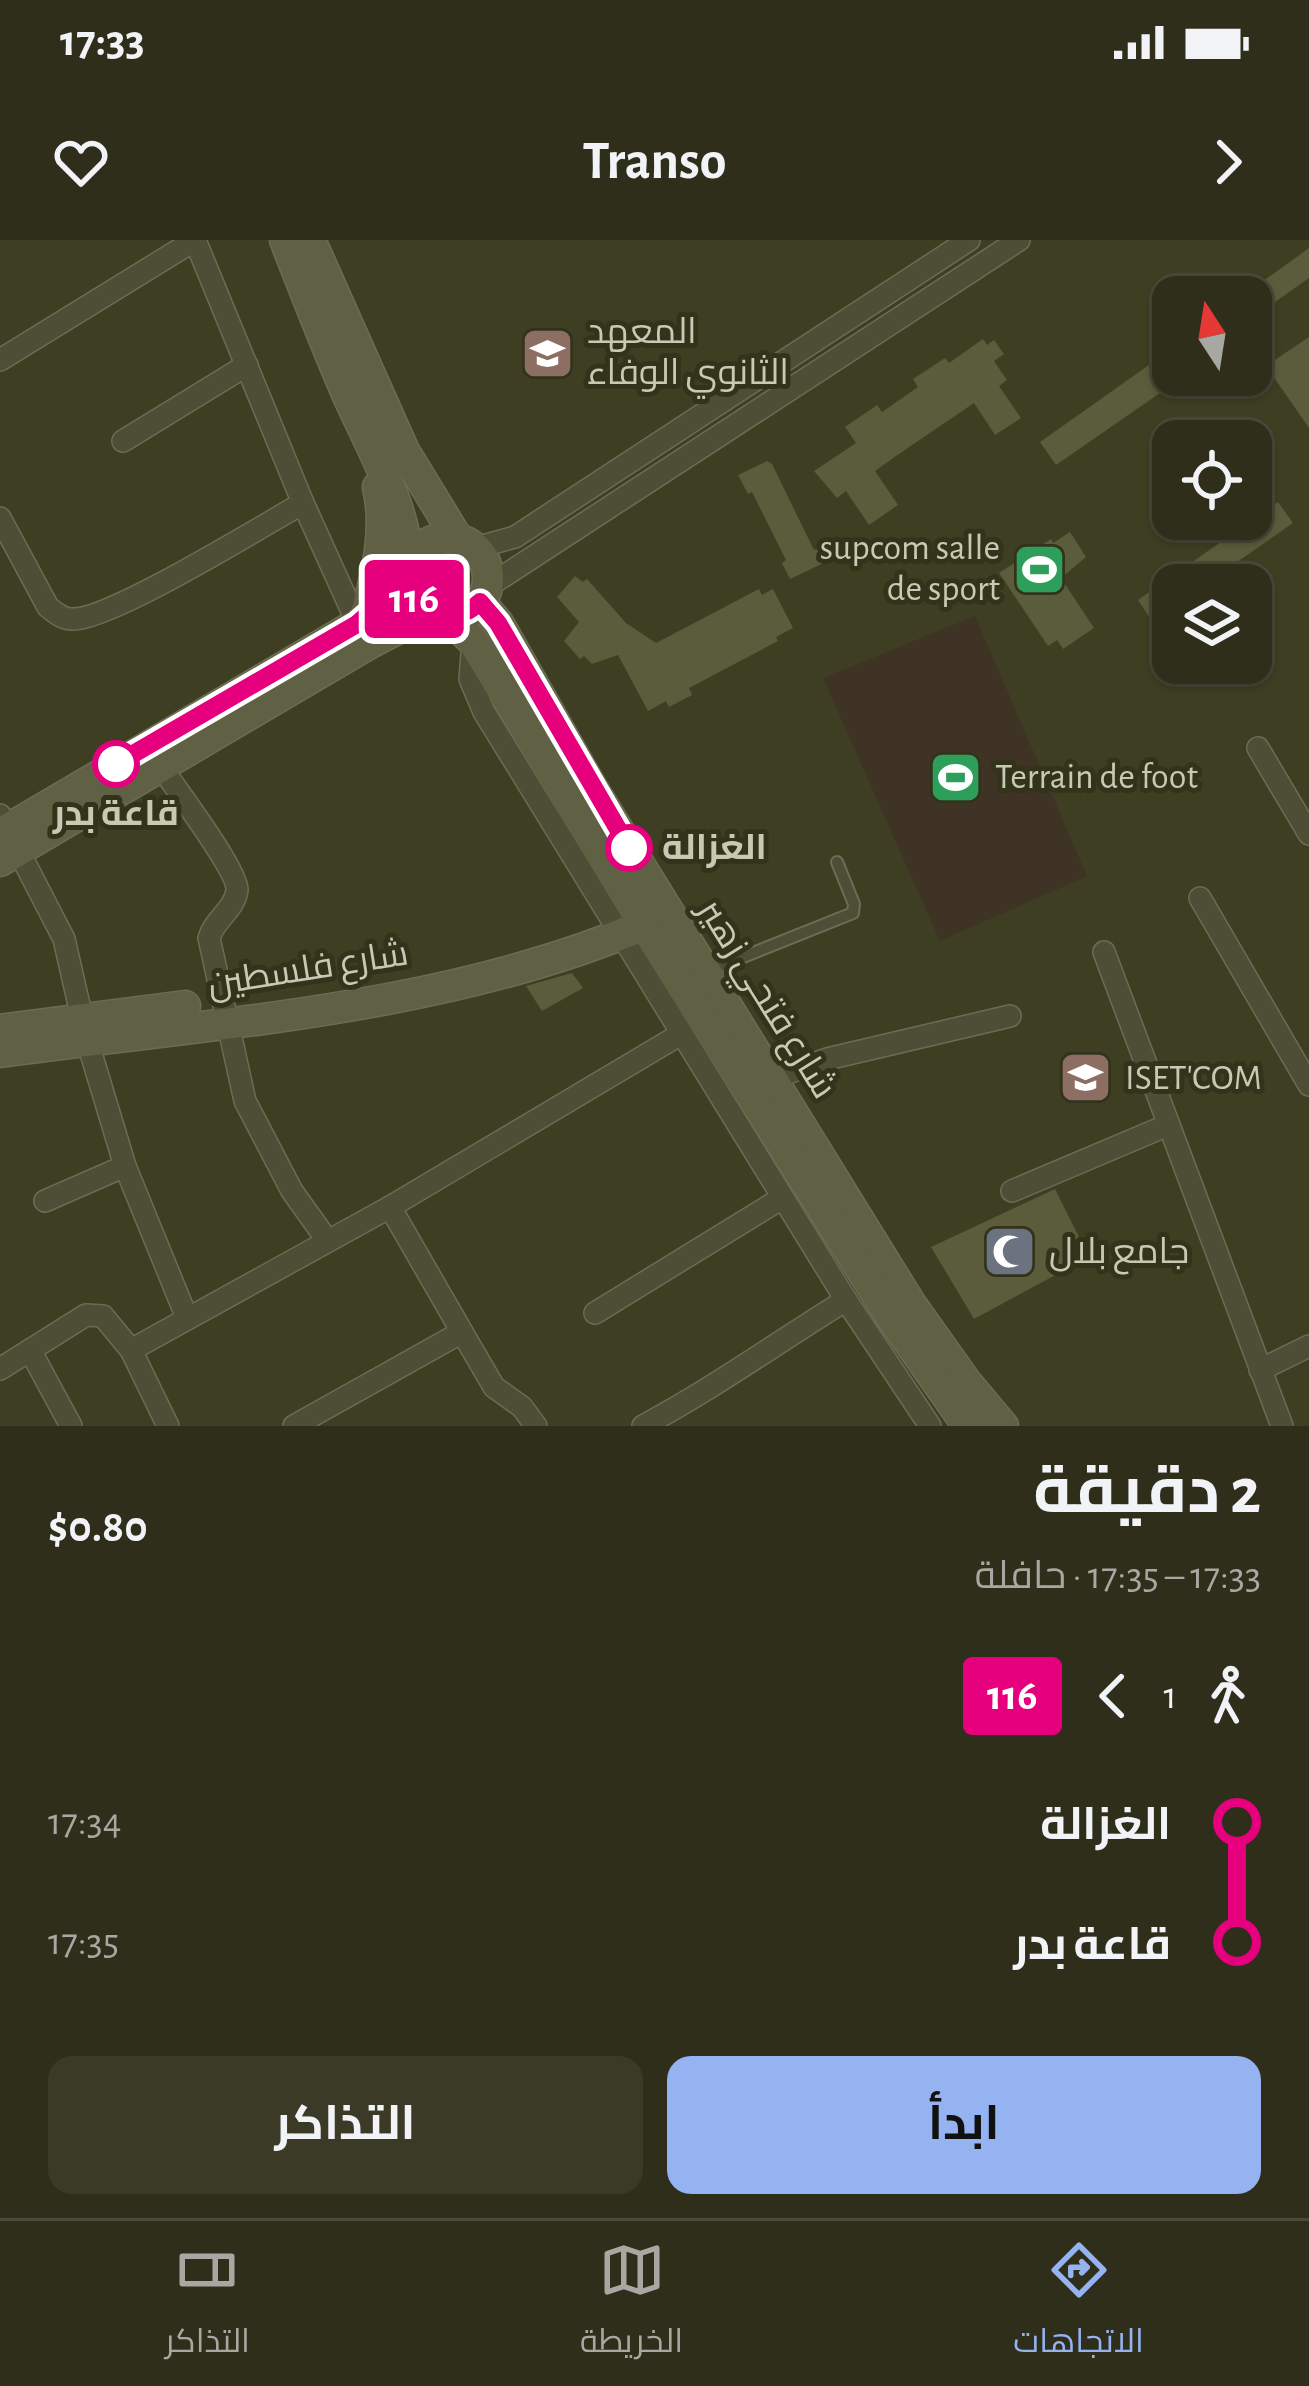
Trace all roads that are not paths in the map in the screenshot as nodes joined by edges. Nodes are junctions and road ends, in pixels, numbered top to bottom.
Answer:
1 (195, 240) edge
2 (285, 240) edge
3 (310, 240) edge
4 (969, 240) edge
5 (1019, 240) edge
6 (940, 259) junction
7 (955, 283) junction
8 (0, 360) edge
9 (247, 365) junction
10 (368, 440) junction
11 (124, 441) dead end
12 (303, 503) junction
13 (2, 525) edge
14 (466, 543) junction
15 (408, 573) junction
16 (484, 594) junction
17 (438, 615) junction
18 (364, 629) junction
19 (1258, 748) dead end
20 (162, 768) junction
21 (1309, 834) edge
22 (6, 838) edge
23 (837, 862) dead end
24 (1200, 898) dead end
25 (628, 924) junction
26 (1104, 952) dead end
27 (704, 972) junction
28 (225, 1011) junction
29 (1010, 1016) dead end
30 (0, 1030) edge
31 (85, 1030) junction
32 (681, 1034) junction
33 (0, 1052) edge
34 (771, 1079) junction
35 (1309, 1085) edge
36 (1168, 1125) junction
37 (124, 1166) junction
38 (1012, 1191) dead end
39 (782, 1198) junction
40 (46, 1201) dead end
41 (390, 1207) junction
42 (327, 1240) junction
43 (846, 1300) junction
44 (595, 1313) dead end
45 (187, 1318) junction
46 (461, 1332) junction
47 (1309, 1346) edge
48 (30, 1350) junction
49 (131, 1350) junction
50 (0, 1369) edge
51 (1260, 1370) junction
52 (70, 1426) edge
53 (168, 1426) edge
54 (295, 1426) edge
55 (536, 1426) edge
56 (643, 1426) edge
57 (930, 1426) edge
58 (968, 1426) edge
59 (1003, 1426) edge
60 (1282, 1426) edge

1 - 8 street
1 - 9 street
2 - 10 street
3 - 14 street
4 - 6 street
5 - 7 street
6 - 7 lane
6 - 14 street
7 - 16 street
9 - 11 street
9 - 12 street
10 - 15 street
10 - 18 street
12 - 13 street
12 - 18 street
14 - 15 street
14 - 16 street
15 - 17 street
15 - 18 street
16 - 17 street
16 - 27 street, شارع فتحي زهير
17 - 18 street
17 - 25 street, شارع فتحي زهير
18 - 20 street
18 - 22 street
19 - 21 street
20 - 22 street
20 - 28 street
22 - 31 street
23 - 27 lane
24 - 35 street
25 - 28 street, شارع فلسطين
25 - 32 street
25 - 58 street, شارع فتحي زهير
26 - 36 street
27 - 34 street, شارع فتحي زهير
28 - 31 street, شارع فلسطين
28 - 42 street
29 - 34 street
30 - 31 street, شارع فلسطين
31 - 33 street, شارع فلسطين
31 - 37 street
32 - 39 street
32 - 41 street
34 - 59 street, شارع فتحي زهير
36 - 38 street
36 - 51 street
37 - 40 street
37 - 45 street
39 - 43 street
39 - 44 street
41 - 42 street
41 - 46 street
42 - 45 street
43 - 56 street
43 - 57 street
45 - 49 street
46 - 54 street
46 - 55 street
47 - 51 street
48 - 49 street
48 - 50 street
48 - 52 street
49 - 53 street
51 - 60 street

